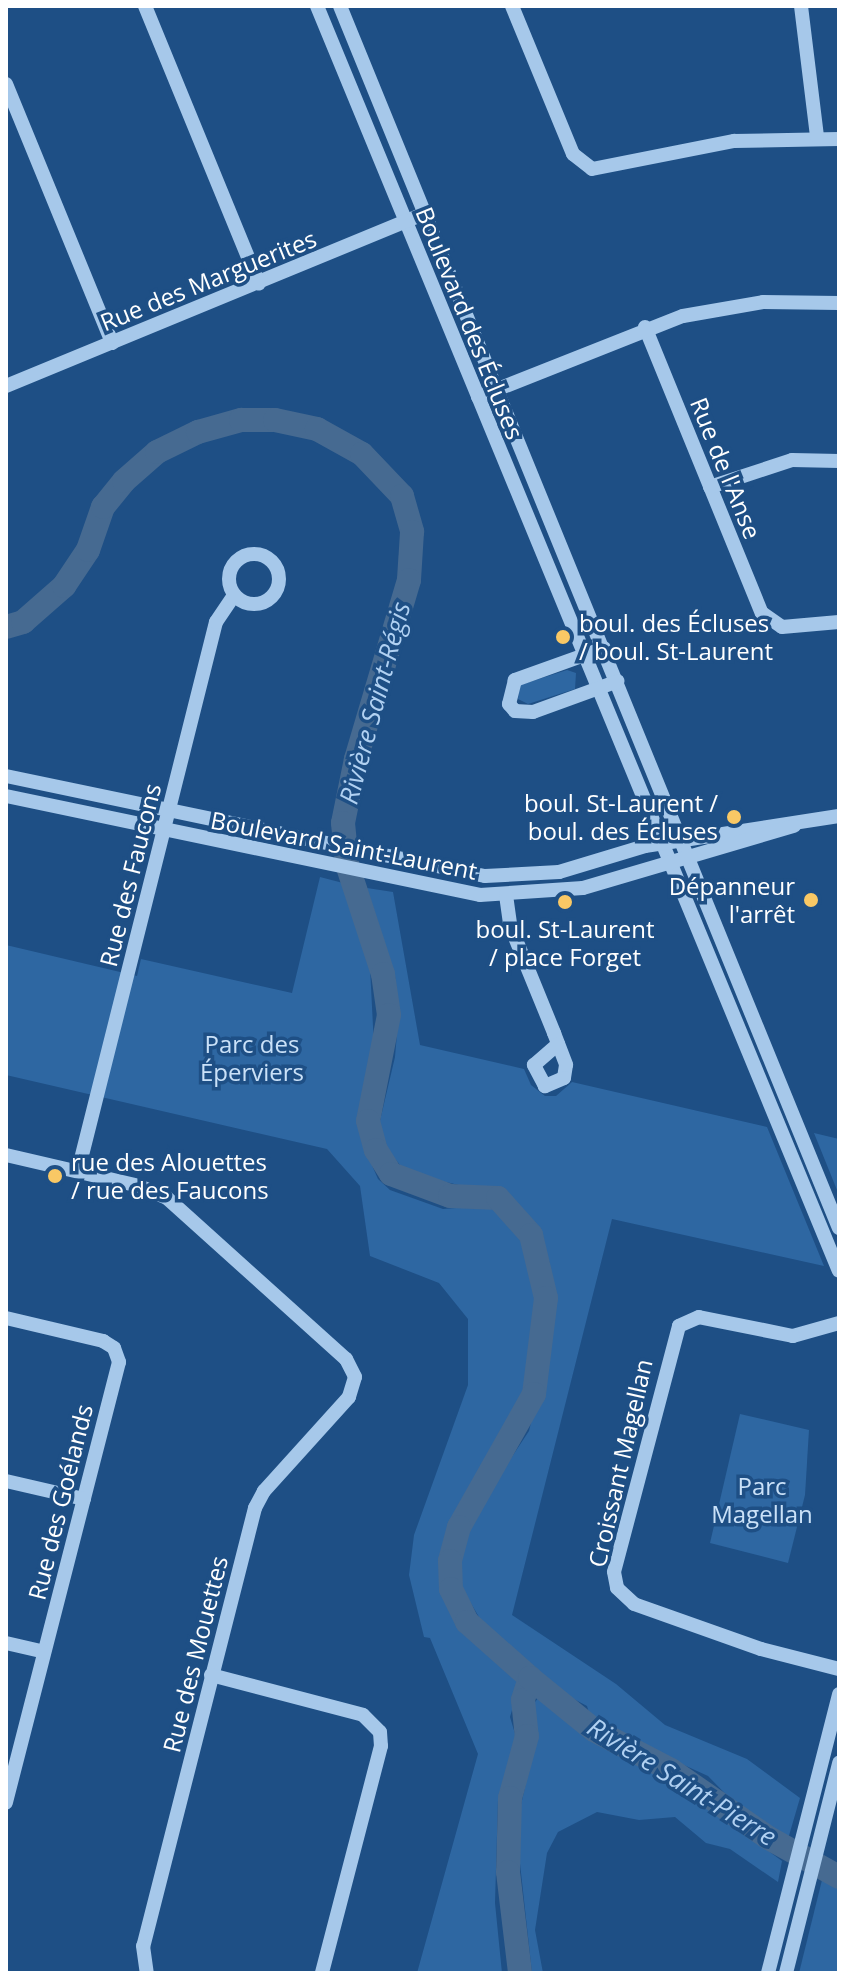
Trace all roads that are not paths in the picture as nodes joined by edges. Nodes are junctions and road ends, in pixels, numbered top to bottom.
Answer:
1 (145, 6) edge
2 (317, 6) edge
3 (340, 6) edge
4 (512, 6) edge
5 (801, 6) edge
6 (6, 84) edge
7 (817, 137) junction
8 (839, 139) edge
9 (426, 213) junction
10 (406, 221) junction
11 (259, 284) junction
12 (839, 303) edge
13 (645, 327) junction
14 (112, 343) junction
15 (6, 386) edge
16 (498, 388) junction
17 (478, 397) junction
18 (839, 461) edge
19 (710, 487) junction
20 (234, 595) dead end
21 (839, 622) edge
22 (604, 648) junction
23 (584, 656) junction
24 (618, 681) junction
25 (596, 690) junction
26 (6, 776) edge
27 (6, 796) edge
28 (168, 811) junction
29 (839, 816) edge
30 (811, 820) junction
31 (163, 830) junction
32 (683, 839) junction
33 (660, 843) junction
34 (688, 855) junction
35 (669, 860) junction
36 (506, 895) junction
37 (558, 1044) dead end
38 (6, 1155) edge
39 (78, 1171) junction
40 (839, 1228) edge
41 (839, 1271) edge
42 (6, 1318) edge
43 (839, 1323) edge
44 (6, 1481) edge
45 (84, 1499) junction
46 (6, 1643) edge
47 (44, 1652) junction
48 (839, 1669) edge
49 (211, 1675) junction
50 (839, 1694) edge
51 (839, 1763) edge
52 (6, 1803) edge
53 (147, 1972) edge
54 (322, 1973) edge
55 (768, 1973) edge
56 (786, 1973) edge

1 - 11 street
2 - 10 street, Boulevard des Écluses
3 - 9 street, Boulevard des Écluses
4 - 7 street
5 - 7 street
6 - 14 street
7 - 8 street
9 - 10 street, Rue des Marguerites
9 - 16 street, Boulevard des Écluses
10 - 11 street, Rue des Marguerites
10 - 17 street, Boulevard des Écluses
11 - 14 street, Rue des Marguerites
12 - 13 street
13 - 16 street
13 - 19 street, Rue de l'Anse
14 - 15 street, Rue des Marguerites
16 - 17 street
16 - 22 street, Boulevard des Écluses
17 - 23 street, Boulevard des Écluses
18 - 19 street
19 - 21 street, Rue de l'Anse
20 - 28 street, Rue des Faucons
22 - 23 street
22 - 24 street, Boulevard des Écluses
23 - 25 street, Boulevard des Écluses
23 - 25 street
24 - 25 street
24 - 32 street, Boulevard des Écluses
25 - 33 street, Boulevard des Écluses
26 - 28 street, Boulevard Saint-Laurent
27 - 31 street, Boulevard Saint-Laurent
28 - 31 street, Rue des Faucons
28 - 33 street, Boulevard Saint-Laurent
29 - 30 street, Boulevard Saint-Laurent
30 - 32 street, Boulevard Saint-Laurent
30 - 34 street, Boulevard Saint-Laurent
31 - 36 street, Boulevard Saint-Laurent
31 - 39 street, Rue des Faucons
32 - 33 street, Boulevard Saint-Laurent
32 - 34 street, Boulevard des Écluses
33 - 35 street, Boulevard des Écluses
34 - 35 street, Boulevard Saint-Laurent
34 - 40 street, Boulevard des Écluses
35 - 36 street, Boulevard Saint-Laurent
35 - 41 street, Boulevard des Écluses
36 - 37 street
38 - 39 street
39 - 49 street, Rue des Mouettes
42 - 45 street, Rue des Goélands
43 - 48 street, Croissant Magellan
44 - 45 street
45 - 47 street, Rue des Goélands
46 - 47 street
47 - 52 street, Rue des Goélands
49 - 53 street, Rue des Mouettes
49 - 54 street
50 - 55 street
51 - 56 street

